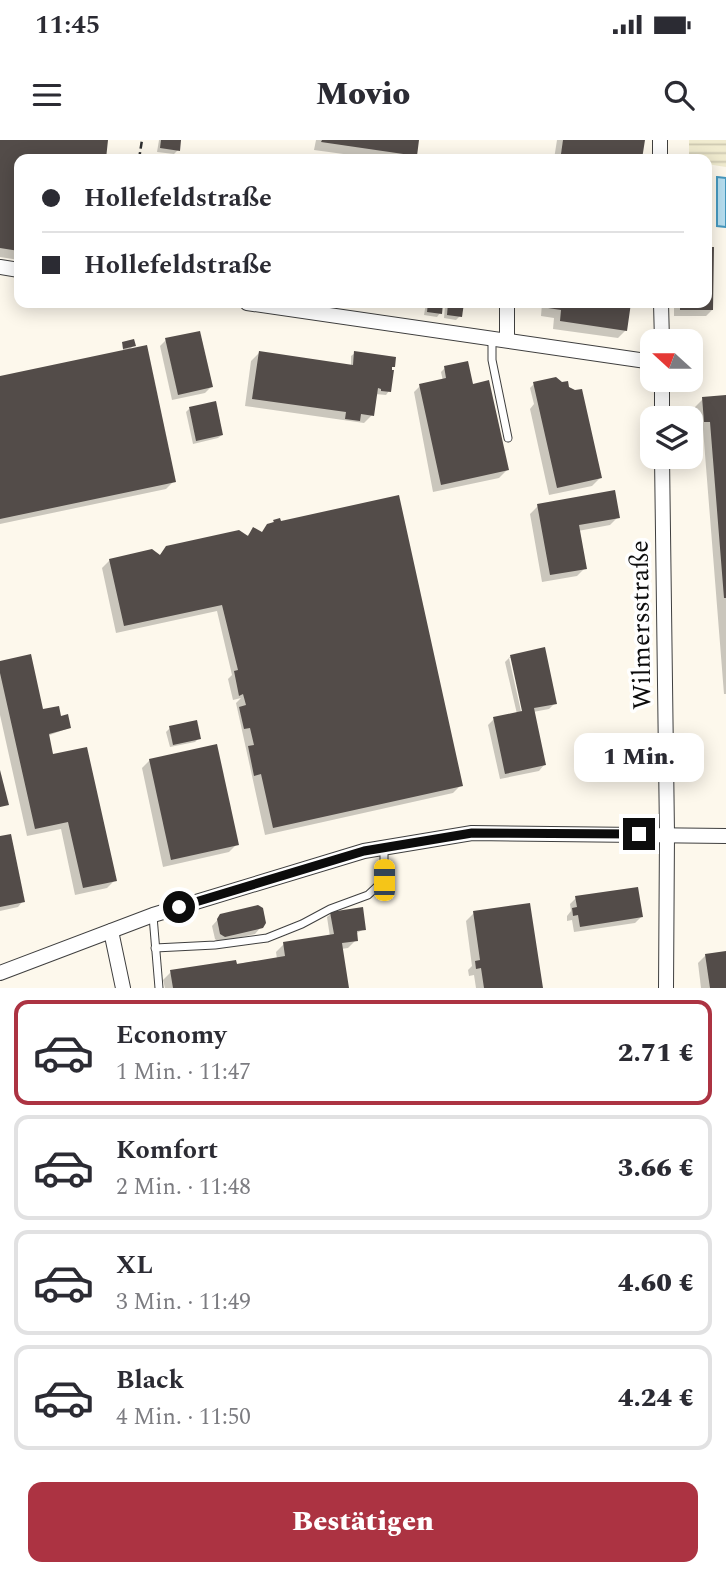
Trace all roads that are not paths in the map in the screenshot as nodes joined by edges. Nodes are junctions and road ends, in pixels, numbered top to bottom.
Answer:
1 (282, 308) edge
2 (507, 308) edge
3 (661, 308) edge
4 (662, 329) edge
5 (492, 338) junction
6 (507, 340) junction
7 (640, 360) edge
8 (508, 438) dead end
9 (662, 469) edge
10 (667, 835) junction
11 (726, 836) edge
12 (384, 848) junction
13 (153, 915) junction
14 (111, 931) junction
15 (155, 948) junction
16 (0, 973) edge
17 (123, 988) edge
18 (159, 988) edge
19 (666, 988) edge

1 - 5 street
2 - 6 street
3 - 4 street
5 - 6 street
5 - 8 lane
6 - 7 street
9 - 10 street, Wilmersstraße
10 - 11 street
10 - 12 street
10 - 19 street, Wilmersstraße
12 - 13 street
12 - 15 lane
13 - 14 street
13 - 15 lane
14 - 16 street
14 - 17 street
15 - 18 lane

